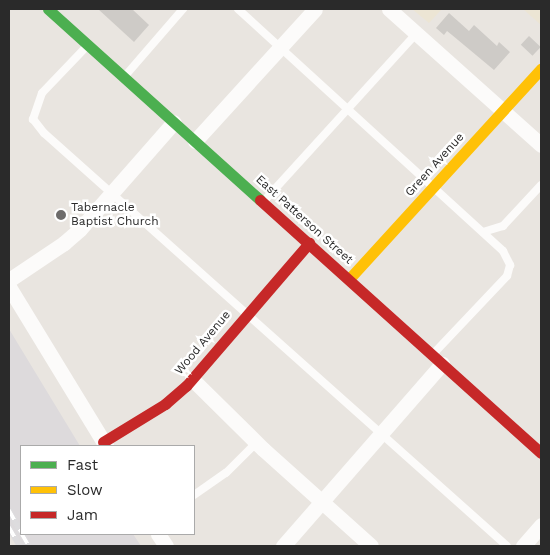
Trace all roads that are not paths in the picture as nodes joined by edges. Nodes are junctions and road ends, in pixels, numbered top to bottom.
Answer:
1 (48, 9) edge
2 (183, 9) edge
3 (238, 9) edge
4 (315, 9) edge
5 (389, 9) edge
6 (417, 33) junction
7 (88, 45) junction
8 (280, 47) junction
9 (541, 69) edge
10 (124, 77) junction
11 (344, 109) junction
12 (503, 111) junction
13 (174, 122) junction
14 (195, 141) junction
15 (541, 146) edge
16 (541, 186) edge
17 (434, 187) junction
18 (113, 192) junction
19 (263, 202) junction
20 (483, 232) junction
21 (309, 243) junction
22 (349, 279) junction
23 (9, 280) edge
24 (9, 287) edge
25 (246, 313) junction
26 (437, 359) junction
27 (192, 379) junction
28 (383, 433) junction
29 (256, 442) junction
30 (104, 444) edge
31 (541, 453) edge
32 (195, 494) edge
33 (323, 503) junction
34 (541, 525) edge
35 (159, 535) edge
36 (166, 546) edge
37 (283, 546) edge
38 (371, 546) edge
39 (507, 546) edge
40 (523, 546) edge

1 - 7 street, East Patterson Street
2 - 10 lane
3 - 8 lane
4 - 8 street
5 - 6 street
6 - 11 lane
6 - 12 street
7 - 10 street, East Patterson Street
7 - 18 lane
8 - 11 lane
8 - 14 street
9 - 12 street, Green Avenue
10 - 13 street, East Patterson Street
11 - 17 lane
11 - 19 lane
12 - 15 street
12 - 17 street, Green Avenue
13 - 14 street, East Patterson Street
13 - 18 street
14 - 19 street, East Patterson Street
16 - 20 lane
17 - 20 lane
17 - 22 street, Green Avenue
18 - 23 street
18 - 25 lane
19 - 21 street, East Patterson Street
20 - 26 lane
21 - 22 street, East Patterson Street
21 - 25 street, Wood Avenue
22 - 26 street, East Patterson Street
24 - 30 street
25 - 27 street, Wood Avenue
25 - 28 lane
26 - 28 street
26 - 31 street, East Patterson Street
27 - 29 street
27 - 30 street, Wood Avenue
28 - 33 street
28 - 39 lane
29 - 32 lane
29 - 33 street
33 - 37 street
33 - 38 street
34 - 40 street
35 - 36 street

